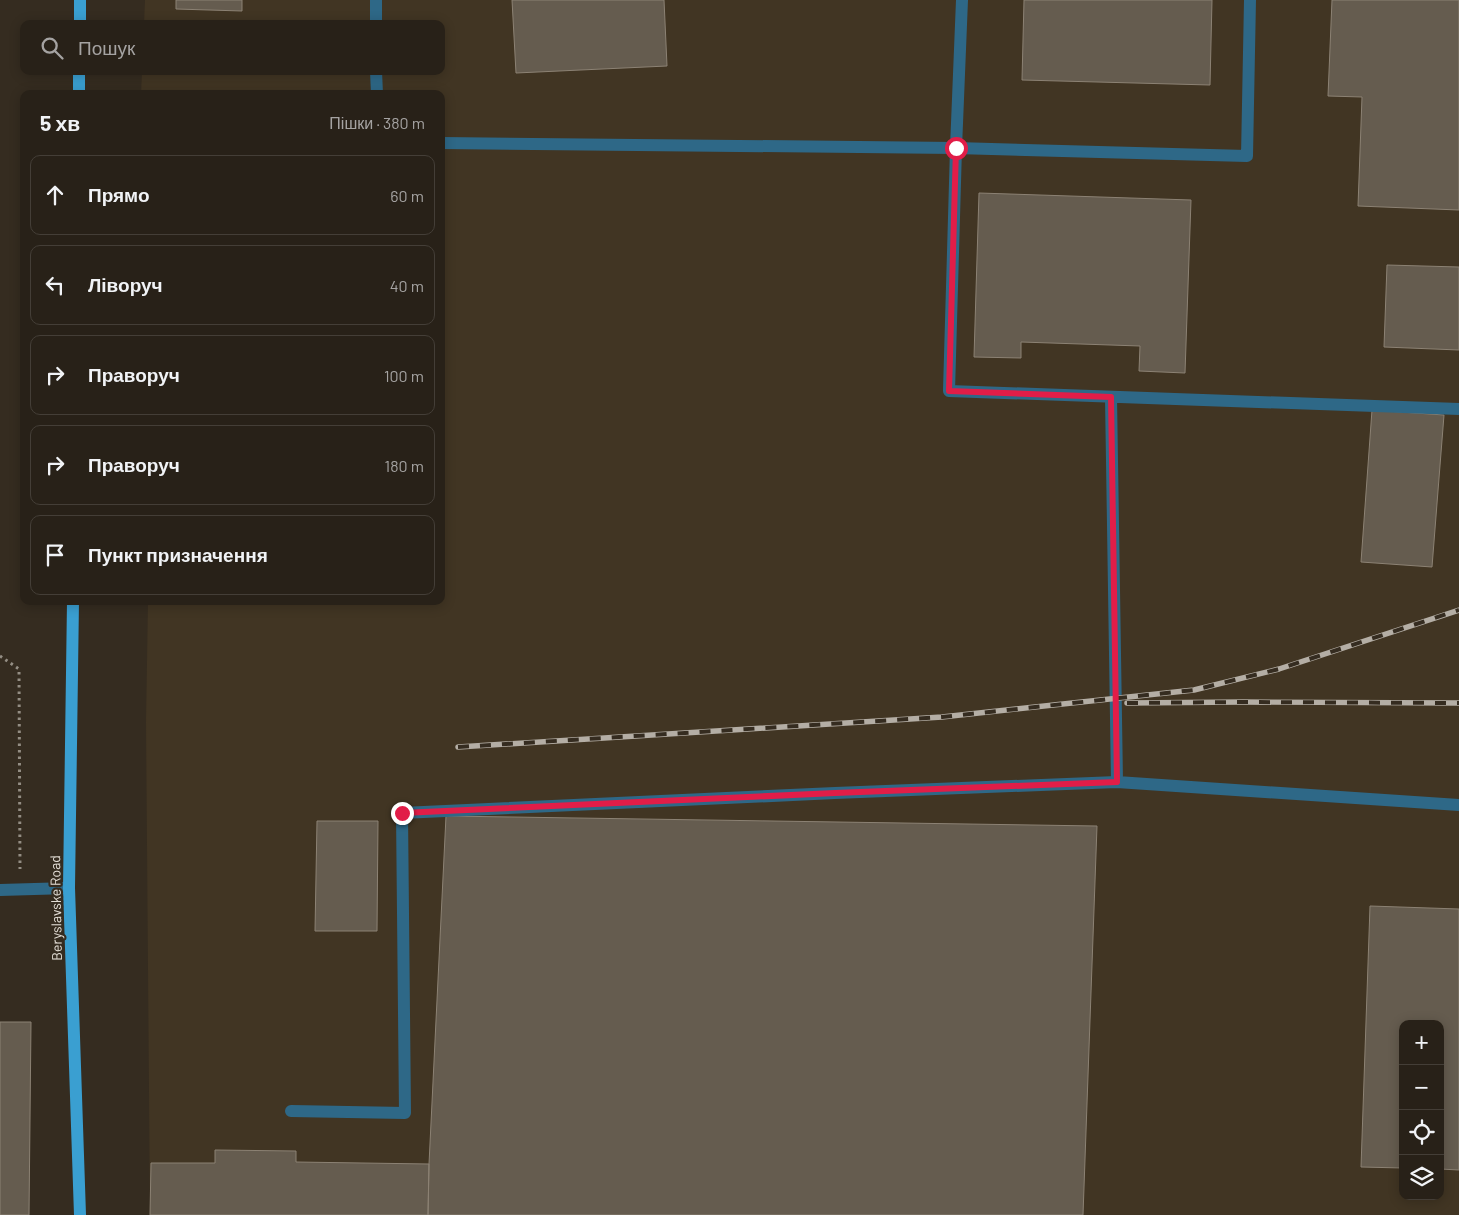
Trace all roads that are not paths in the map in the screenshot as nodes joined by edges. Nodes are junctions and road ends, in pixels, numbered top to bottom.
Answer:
1 (80, 0) edge
2 (376, 0) edge
3 (962, 0) edge
4 (1250, 0) edge
5 (80, 20) edge
6 (376, 20) edge
7 (79, 75) edge
8 (376, 75) edge
9 (79, 90) edge
10 (377, 90) edge
11 (445, 143) edge
12 (956, 148) junction
13 (1111, 397) junction
14 (1459, 410) edge
15 (73, 605) edge
16 (1117, 782) junction
17 (1459, 805) edge
18 (69, 888) junction
19 (0, 890) edge
20 (292, 1112) dead end
21 (80, 1215) edge

1 - 5 main road
2 - 6 lane
3 - 12 lane
4 - 12 lane
7 - 9 main road
8 - 10 lane
11 - 12 lane
12 - 13 lane
13 - 14 lane
13 - 16 lane
15 - 18 main road, Beryslavske Road
16 - 17 lane
16 - 20 lane
18 - 19 lane
18 - 21 main road, Beryslavske Road

